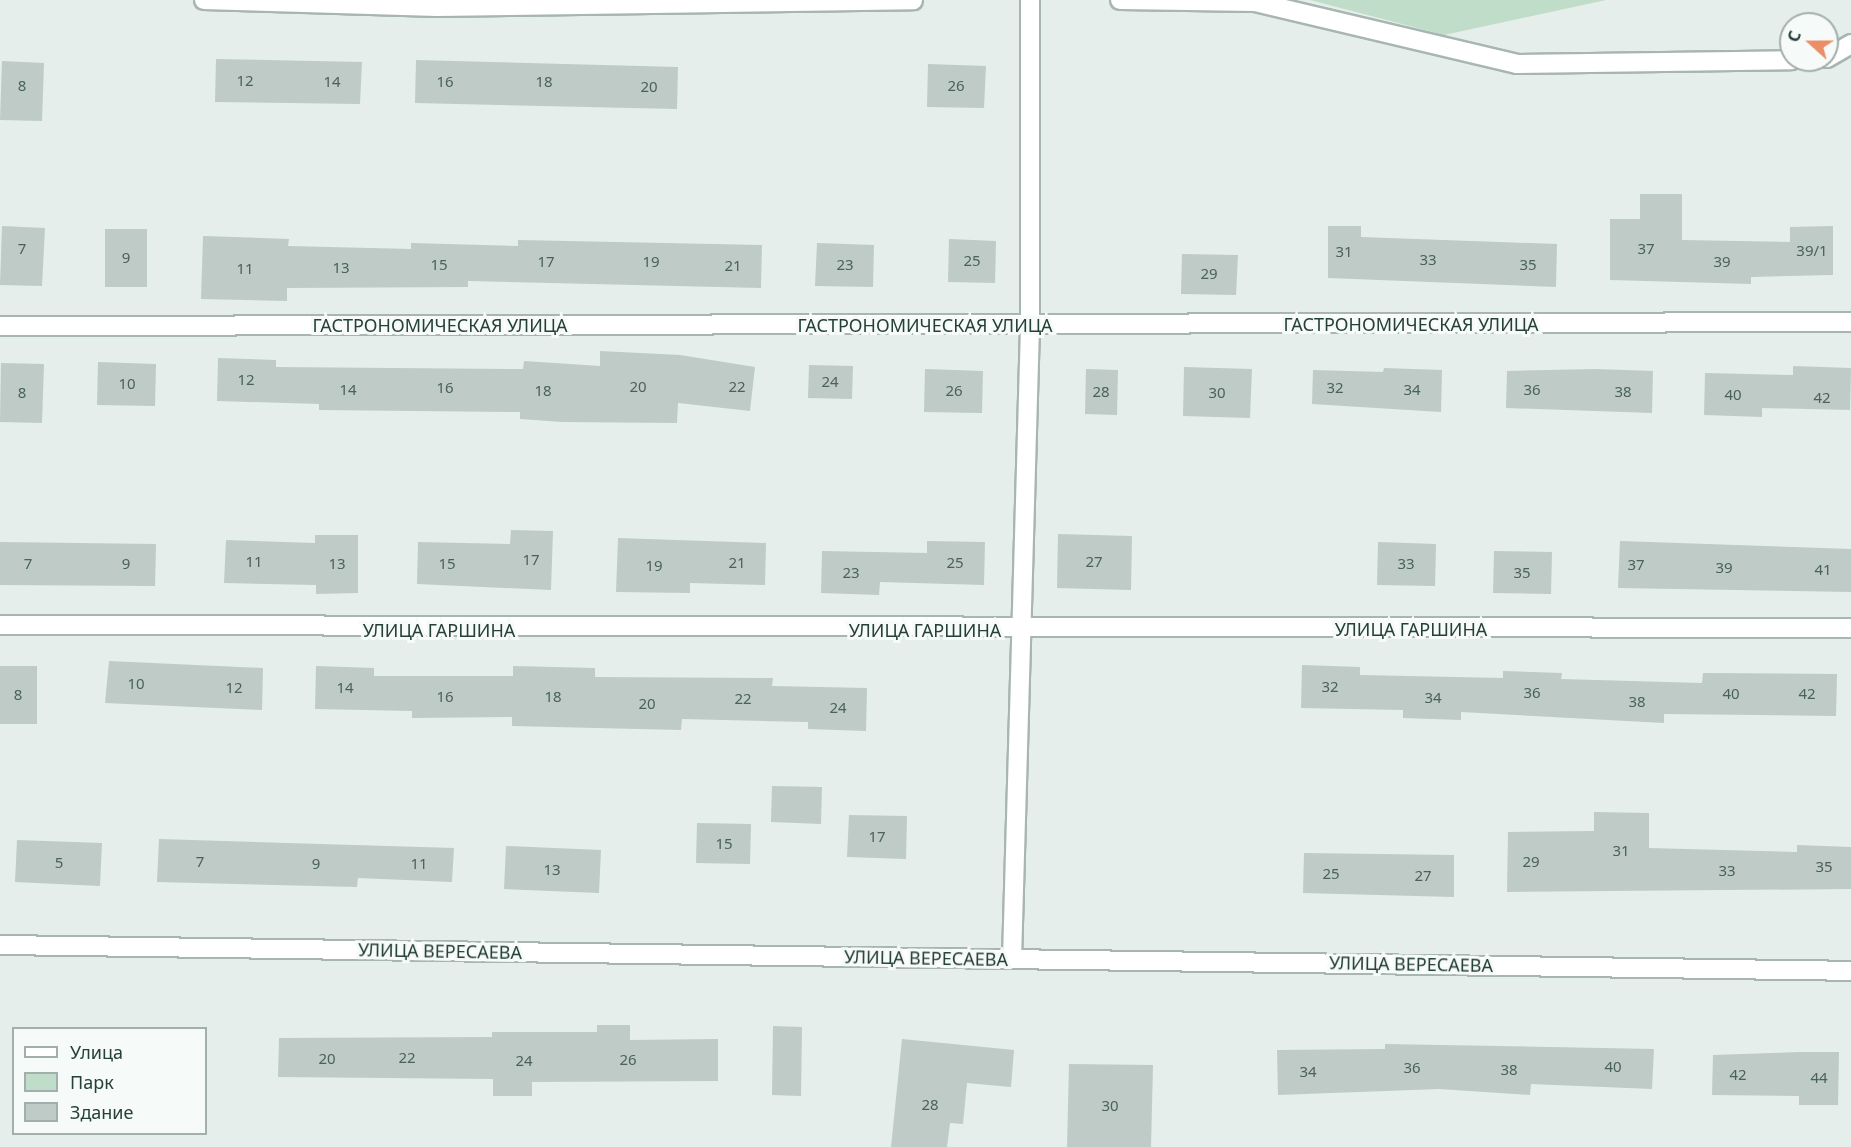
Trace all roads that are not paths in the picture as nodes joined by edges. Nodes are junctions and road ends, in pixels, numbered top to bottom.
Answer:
1 (204, 0) edge
2 (913, 0) edge
3 (1030, 0) edge
4 (1120, 0) edge
5 (1779, 60) edge
6 (1851, 322) edge
7 (1030, 325) junction
8 (0, 327) edge
9 (0, 625) edge
10 (1851, 628) edge
11 (1019, 630) junction
12 (0, 945) edge
13 (1012, 959) junction
14 (1851, 971) edge

1 - 2 street
3 - 7 street
4 - 5 street
6 - 7 street, ГАСТРОНОМИЧЕСКАЯ УЛИЦА
7 - 8 street, ГАСТРОНОМИЧЕСКАЯ УЛИЦА
7 - 11 street
9 - 11 street, УЛИЦА ГАРШИНА
10 - 11 street, УЛИЦА ГАРШИНА
11 - 13 street
12 - 13 street, УЛИЦА ВЕРЕСАЕВА
13 - 14 street, УЛИЦА ВЕРЕСАЕВА

